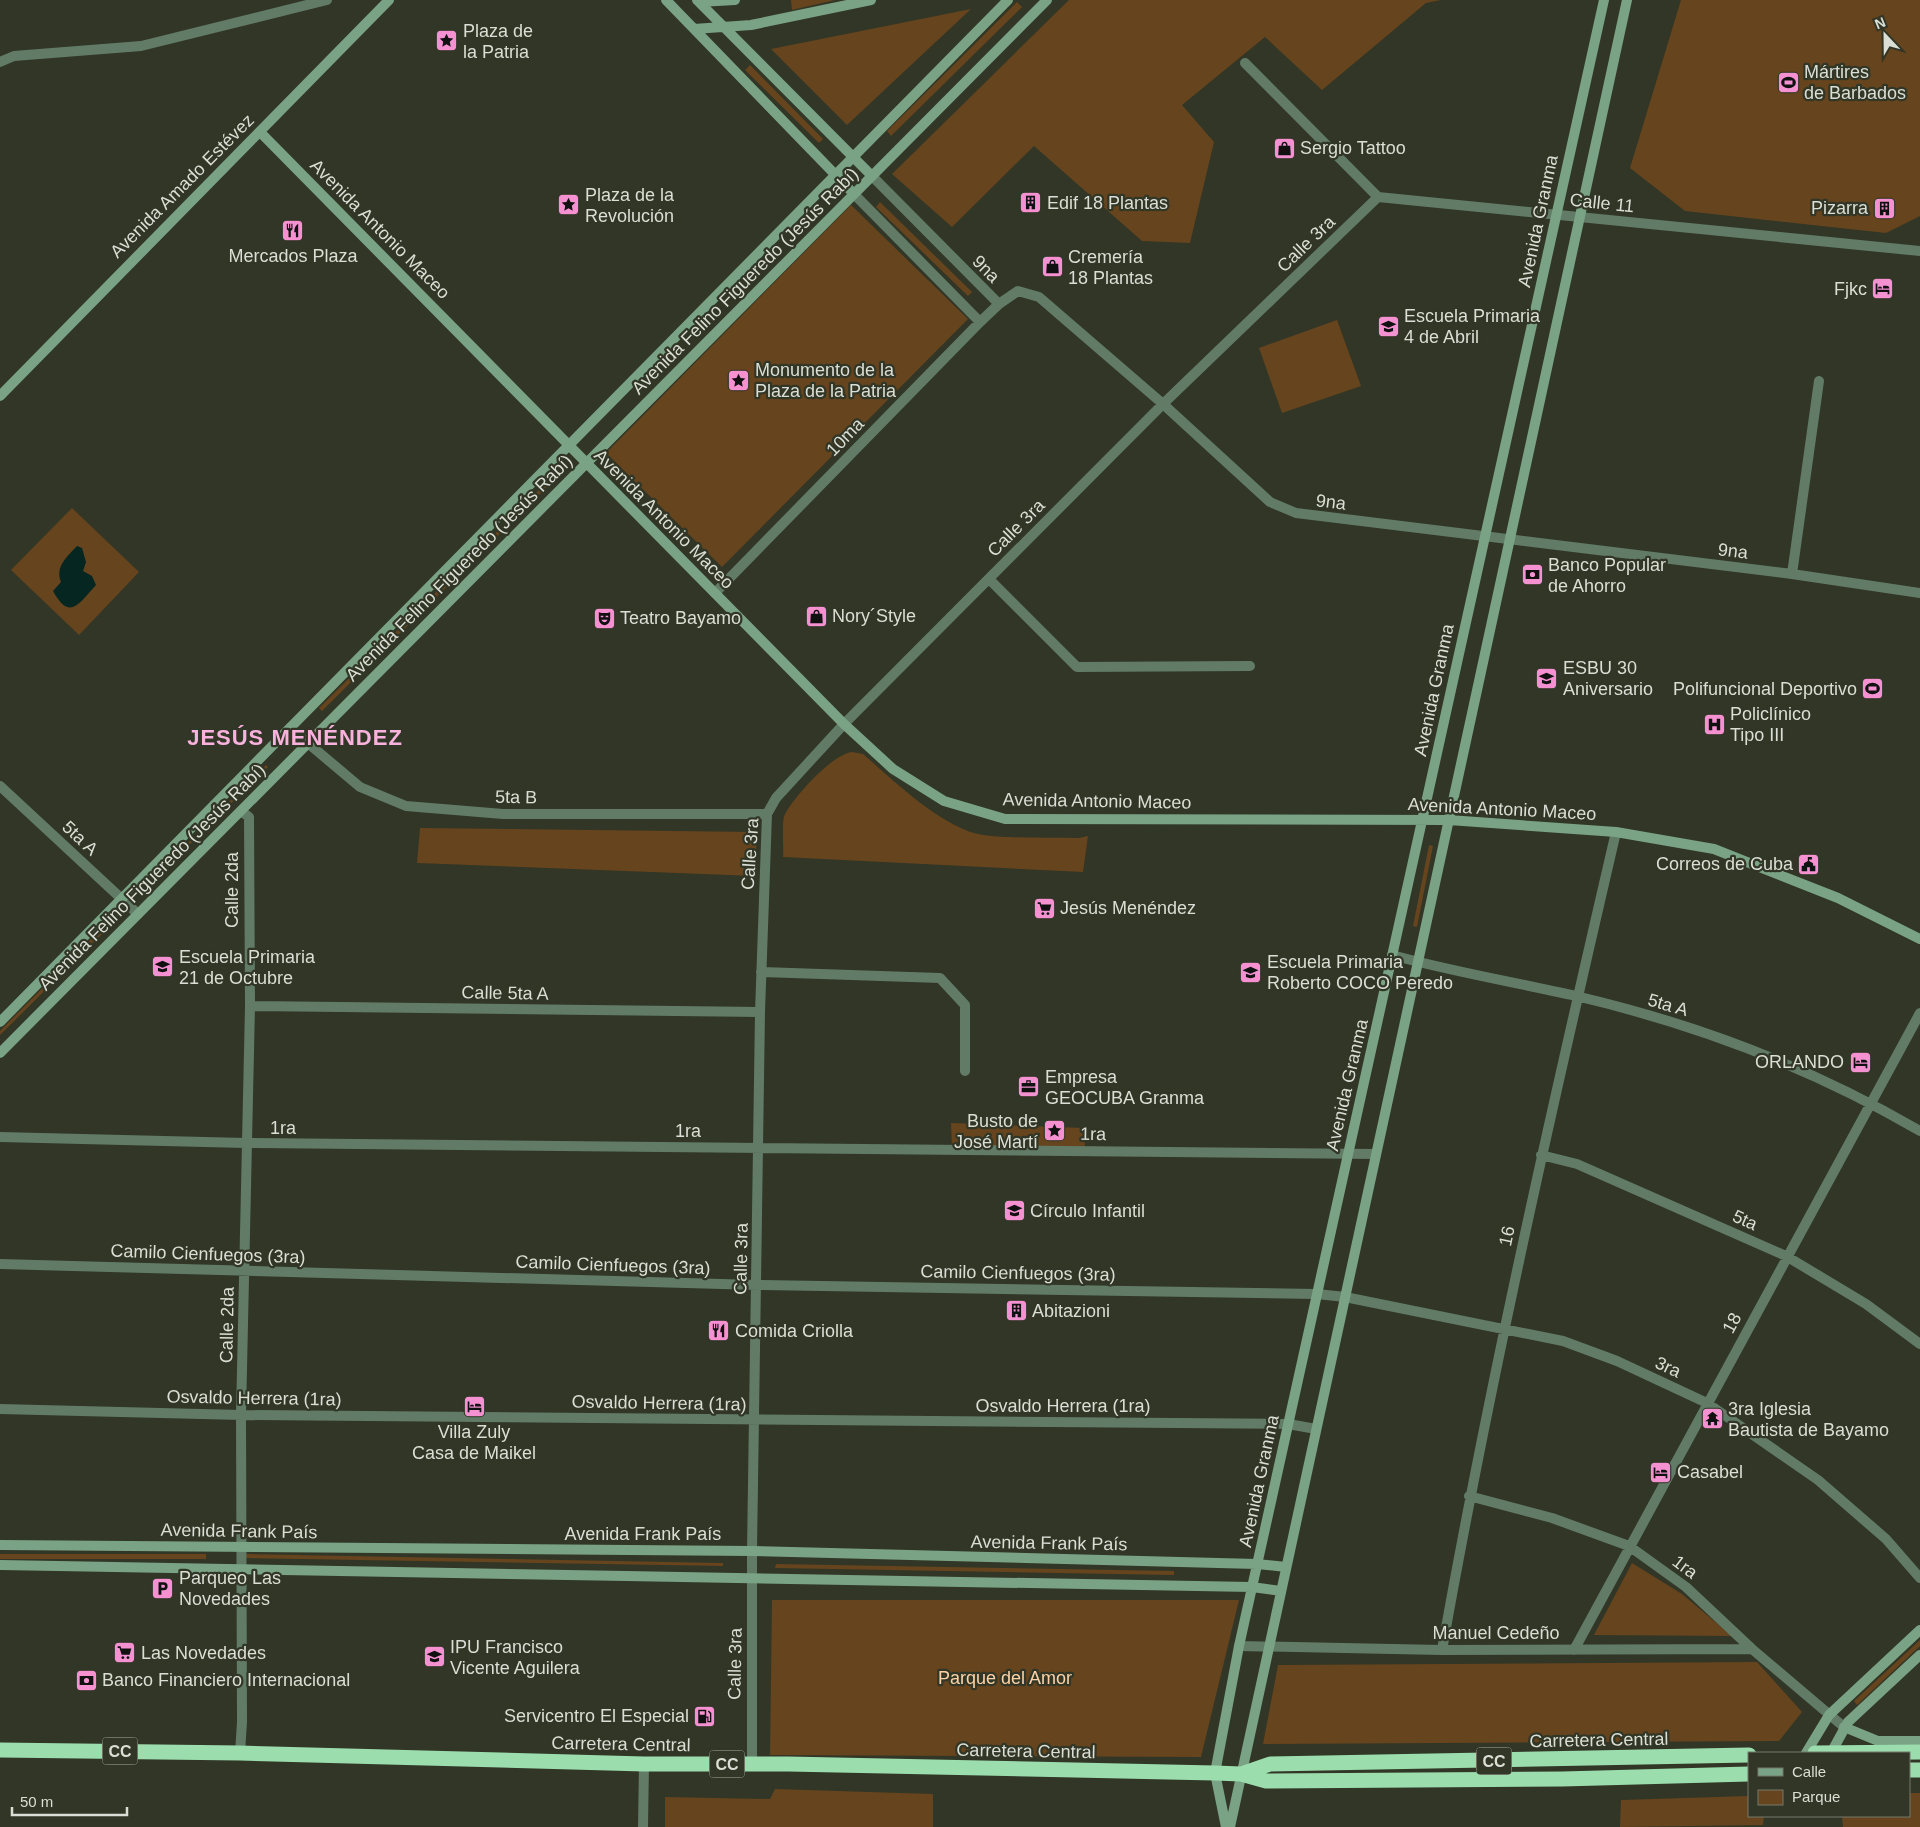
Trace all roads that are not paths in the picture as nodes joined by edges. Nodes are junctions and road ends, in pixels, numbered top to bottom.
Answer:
1 (327, 0) edge
2 (389, 0) edge
3 (666, 0) edge
4 (735, 0) edge
5 (871, 0) edge
6 (1008, 0) edge
7 (1047, 0) edge
8 (1604, 0) edge
9 (1627, 0) edge
10 (698, 1) edge
11 (723, 26) junction
12 (694, 29) junction
13 (0, 62) edge
14 (1245, 63) dead end
15 (260, 132) junction
16 (853, 157) junction
17 (835, 175) junction
18 (872, 176) junction
19 (854, 194) junction
20 (1378, 197) junction
21 (1556, 214) junction
22 (1580, 218) junction
23 (1920, 251) edge
24 (999, 304) junction
25 (980, 322) junction
26 (1819, 381) dead end
27 (0, 396) edge
28 (1163, 404) junction
29 (569, 445) junction
30 (586, 464) junction
31 (1484, 537) junction
32 (1510, 541) junction
33 (1792, 574) junction
34 (989, 579) junction
35 (715, 593) junction
36 (1920, 593) edge
37 (1250, 666) dead end
38 (844, 724) junction
39 (290, 728) junction
40 (307, 744) junction
41 (2, 792) edge
42 (241, 811) junction
43 (767, 814) junction
44 (1422, 820) junction
45 (1449, 820) junction
46 (1616, 832) junction
47 (122, 898) junction
48 (138, 914) junction
49 (1920, 939) edge
50 (1392, 955) junction
51 (1418, 962) junction
52 (761, 972) junction
53 (1578, 996) junction
54 (250, 1006) junction
55 (760, 1012) junction
56 (1920, 1013) edge
57 (0, 1022) edge
58 (0, 1053) edge
59 (965, 1071) dead end
60 (1872, 1102) junction
61 (1920, 1131) edge
62 (0, 1138) edge
63 (246, 1144) junction
64 (760, 1148) junction
65 (1348, 1153) junction
66 (1376, 1154) junction
67 (1541, 1155) junction
68 (1786, 1256) junction
69 (0, 1264) edge
70 (244, 1271) junction
71 (757, 1285) junction
72 (1317, 1294) junction
73 (1345, 1297) junction
74 (1503, 1328) junction
75 (1920, 1344) edge
76 (1707, 1403) junction
77 (0, 1409) edge
78 (241, 1415) junction
79 (754, 1421) junction
80 (1288, 1424) junction
81 (1316, 1429) junction
82 (1469, 1496) junction
83 (0, 1545) edge
84 (1629, 1546) junction
85 (241, 1548) junction
86 (752, 1551) junction
87 (1257, 1564) junction
88 (0, 1565) edge
89 (1286, 1567) junction
90 (242, 1569) junction
91 (1920, 1578) edge
92 (752, 1580) junction
93 (1252, 1587) junction
94 (1281, 1591) junction
95 (1920, 1630) edge
96 (1239, 1646) junction
97 (1269, 1646) junction
98 (1752, 1649) junction
99 (1442, 1650) junction
100 (1574, 1650) junction
101 (1920, 1655) edge
102 (1829, 1716) junction
103 (1844, 1727) junction
104 (1920, 1741) edge
105 (0, 1750) edge
106 (1807, 1752) edge
107 (1832, 1752) edge
108 (240, 1753) junction
109 (1748, 1755) edge
110 (644, 1764) junction
111 (752, 1764) junction
112 (1216, 1773) junction
113 (1241, 1774) junction
114 (1748, 1774) edge
115 (643, 1827) edge
116 (1226, 1827) edge
117 (1230, 1827) edge

1 - 13 street
2 - 15 main road, Avenida Amado Estévez
3 - 12 main road
4 - 10 main road
5 - 11 main road
6 - 16 main road, Avenida Felino Figueredo (Jesús Rabí)
7 - 18 main road, Avenida Felino Figueredo (Jesús Rabí)
8 - 21 main road, Avenida Granma
9 - 22 main road
10 - 11 main road
11 - 12 main road
11 - 16 main road
12 - 17 main road
14 - 20 street
15 - 27 main road, Avenida Amado Estévez
15 - 29 main road, Avenida Antonio Maceo
16 - 17 main road, Avenida Felino Figueredo (Jesús Rabí)
16 - 18 main road
17 - 19 main road
17 - 29 main road, Avenida Felino Figueredo (Jesús Rabí)
18 - 19 main road, Avenida Felino Figueredo (Jesús Rabí)
18 - 24 street, 9na
19 - 25 street
19 - 30 main road, Avenida Felino Figueredo (Jesús Rabí)
20 - 21 street, Calle 11
20 - 28 street, Calle 3ra
21 - 22 street, Calle 11
21 - 31 main road, Avenida Granma
22 - 23 street, Calle 11
22 - 32 main road
24 - 25 street, 10ma
24 - 28 street, 9na
25 - 35 street, 10ma
26 - 33 street
28 - 31 street, 9na
28 - 34 street, Calle 3ra
29 - 30 main road, Avenida Antonio Maceo
29 - 39 main road, Avenida Felino Figueredo (Jesús Rabí)
30 - 35 main road, Avenida Antonio Maceo
30 - 40 main road, Avenida Felino Figueredo (Jesús Rabí)
31 - 32 street, 9na
31 - 44 main road, Avenida Granma
32 - 33 street, 9na
32 - 45 main road
33 - 36 street, 9na
34 - 37 street
34 - 38 street, Calle 3ra
35 - 38 main road, Avenida Antonio Maceo
38 - 43 street, Calle 3ra
38 - 44 main road, Avenida Antonio Maceo
39 - 40 street, 5ta B
39 - 47 main road, Avenida Felino Figueredo (Jesús Rabí)
40 - 42 main road, Avenida Felino Figueredo (Jesús Rabí)
40 - 43 street, 5ta B
41 - 47 street, 5ta A
42 - 48 main road, Avenida Felino Figueredo (Jesús Rabí)
42 - 54 street, Calle 2da
43 - 52 street, Calle 3ra
44 - 45 main road, Avenida Antonio Maceo
44 - 50 main road, Avenida Granma
45 - 46 main road, Avenida Antonio Maceo
45 - 51 main road
46 - 49 main road, Avenida Antonio Maceo
46 - 53 street, 16
47 - 48 street, 5ta A
47 - 57 main road, Avenida Felino Figueredo (Jesús Rabí)
48 - 58 main road, Avenida Felino Figueredo (Jesús Rabí)
50 - 51 street, 5ta A
50 - 65 main road, Avenida Granma
51 - 53 street, 5ta A
51 - 66 main road
52 - 55 street, Calle 3ra
52 - 59 street
53 - 60 street, 5ta A
53 - 67 street, 16
54 - 55 street, Calle 5ta A
54 - 63 street, Calle 2da
55 - 64 street, Calle 3ra
56 - 60 street, 18
60 - 61 street, 5ta A
60 - 68 street, 18
62 - 63 street, 1ra
63 - 64 street, 1ra
63 - 70 street, Calle 2da
64 - 65 street, 1ra
64 - 71 street, Calle 3ra
65 - 66 street, 1ra
65 - 72 main road, Avenida Granma
66 - 73 main road
67 - 68 street, 5ta
67 - 74 street, 16
68 - 75 street, 5ta
68 - 76 street, 18
69 - 70 street, Camilo Cienfuegos (3ra)
70 - 71 street, Camilo Cienfuegos (3ra)
70 - 78 street, Calle 2da
71 - 72 street, Camilo Cienfuegos (3ra)
71 - 79 street, Calle 3ra
72 - 73 street, Camilo Cienfuegos (3ra)
72 - 80 main road, Avenida Granma
73 - 74 street, 3ra
73 - 81 main road
74 - 76 street, 3ra
74 - 82 street, 16
76 - 84 street, 18
76 - 91 street, 3ra
77 - 78 street, Osvaldo Herrera (1ra)
78 - 79 street, Osvaldo Herrera (1ra)
78 - 85 street, Calle 2da
79 - 80 street, Osvaldo Herrera (1ra)
79 - 86 street, Calle 3ra
80 - 81 street, Osvaldo Herrera (1ra)
80 - 87 main road, Avenida Granma
81 - 89 main road
82 - 84 street, 1ra
82 - 99 street, 16
83 - 85 main road, Avenida Frank País
84 - 98 street, 1ra
84 - 100 street, 18
85 - 86 main road, Avenida Frank País
85 - 90 street, Calle 2da
86 - 87 main road, Avenida Frank País
86 - 92 street, Calle 3ra
87 - 89 main road, Avenida Frank País
87 - 93 main road, Avenida Granma
88 - 90 main road, Avenida Frank País
89 - 94 main road
90 - 92 main road, Avenida Frank País
90 - 108 street, Calle 2da
92 - 93 main road, Avenida Frank País
92 - 111 street, Calle 3ra
93 - 94 main road, Avenida Frank País
93 - 96 main road, Avenida Granma
94 - 97 main road
95 - 102 main road
96 - 97 street, Manuel Cedeño
96 - 112 main road, Avenida Granma
97 - 99 street, Manuel Cedeño
97 - 113 main road
98 - 100 street, Manuel Cedeño
98 - 102 street, 1ra
99 - 100 street, Manuel Cedeño
101 - 103 main road
102 - 103 street, 1ra
102 - 106 main road
103 - 104 main road
103 - 107 main road
105 - 108 highway, Carretera Central / CC
108 - 110 highway, Carretera Central / CC
109 - 113 highway, Carretera Central / CC
110 - 111 highway, Carretera Central / CC
110 - 115 street
111 - 112 highway, Carretera Central / CC
112 - 113 highway, Carretera Central / CC
112 - 116 main road, Avenida Granma
113 - 114 highway, Carretera Central / CC
113 - 117 main road

